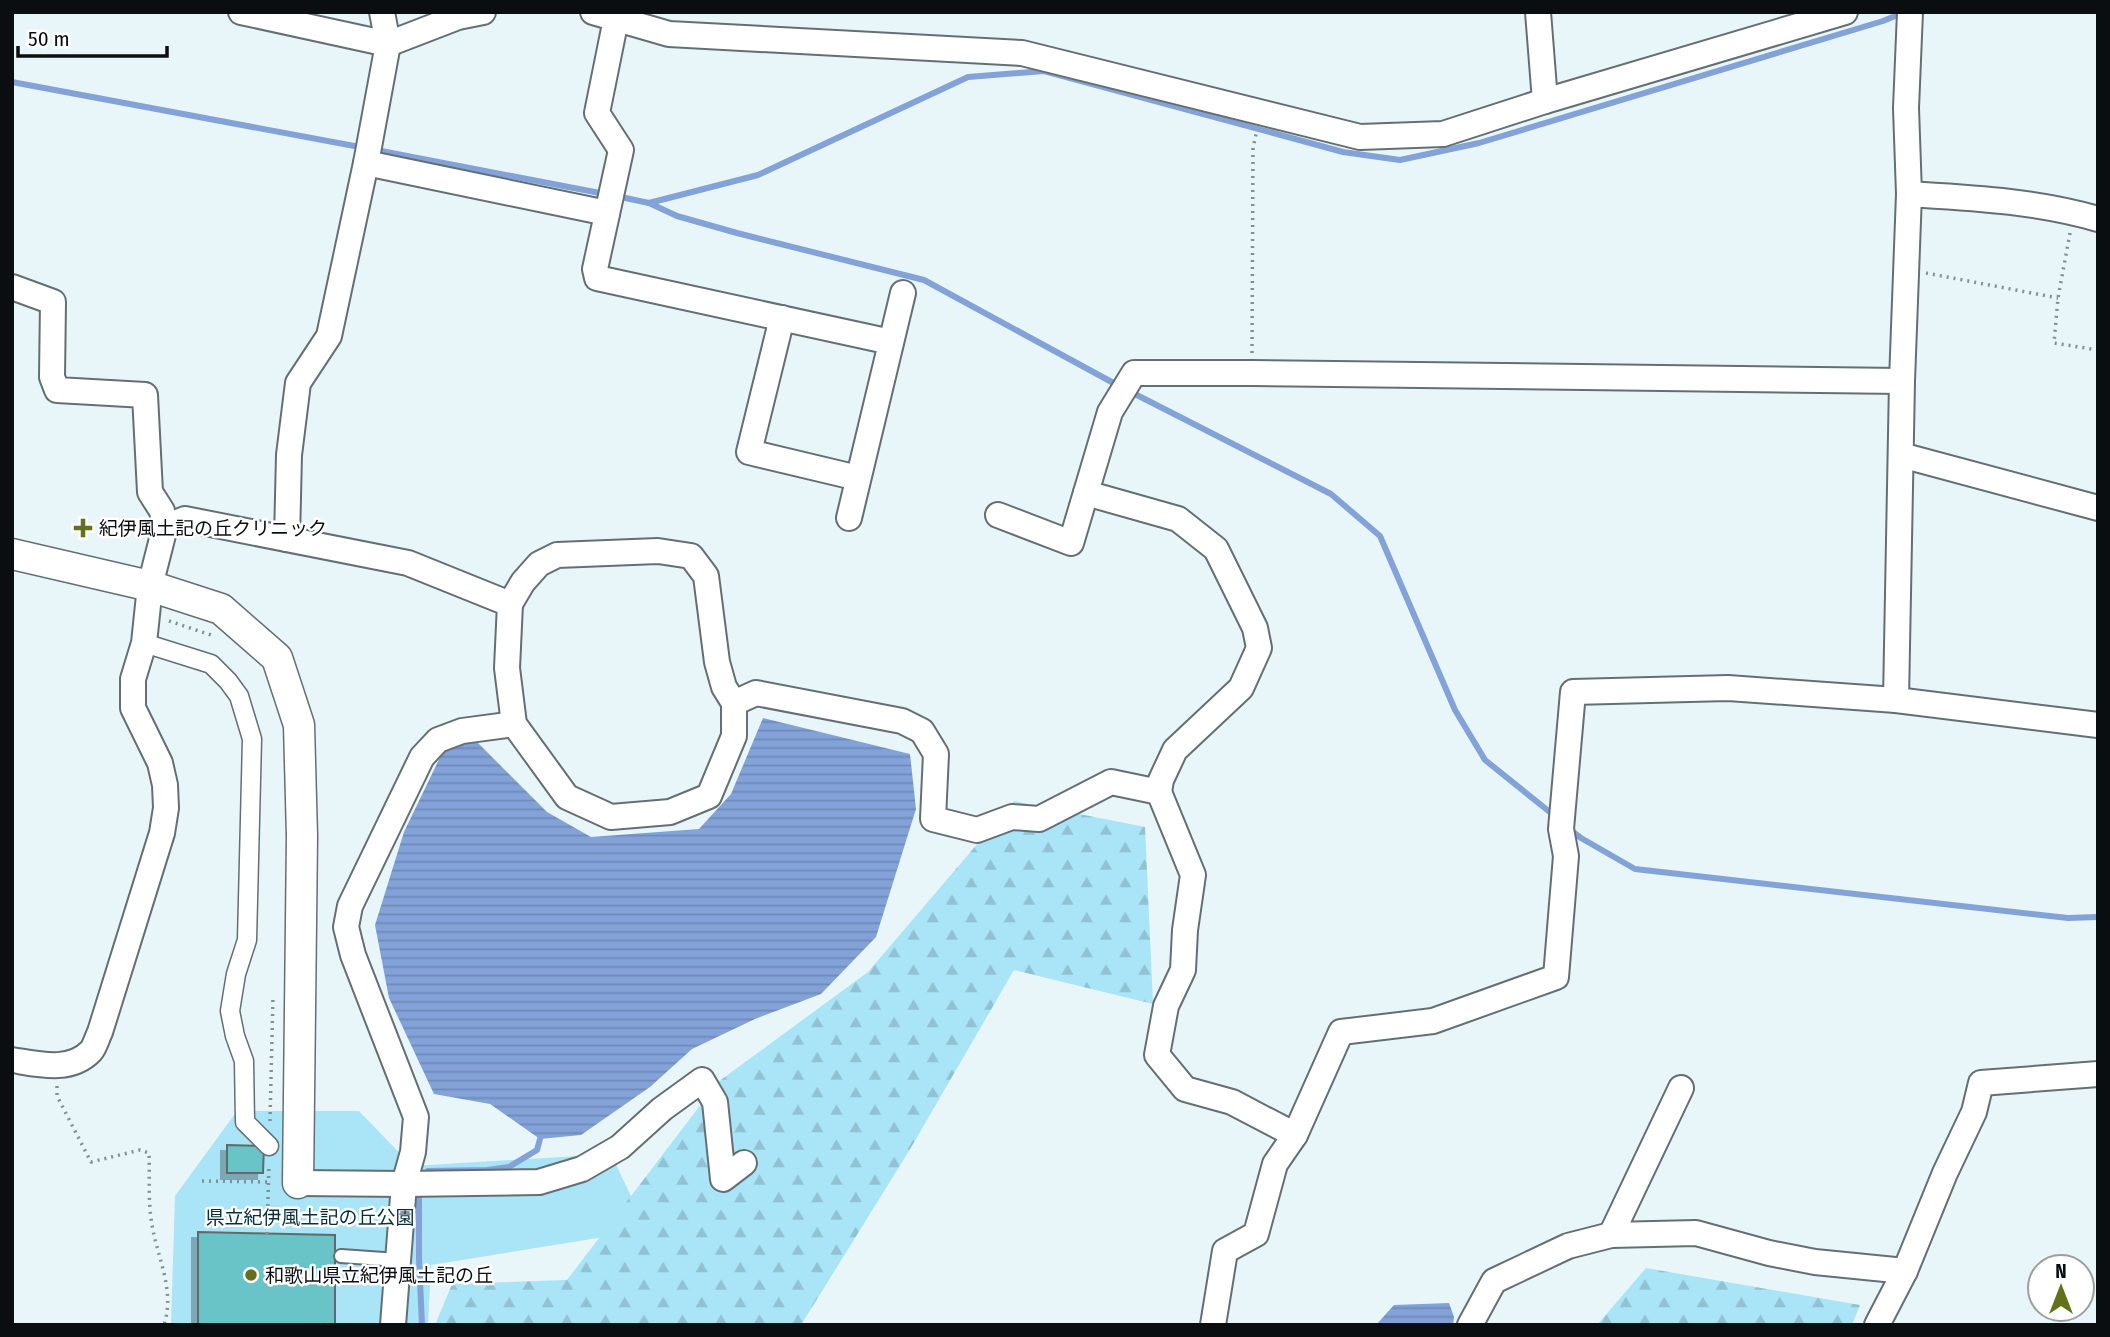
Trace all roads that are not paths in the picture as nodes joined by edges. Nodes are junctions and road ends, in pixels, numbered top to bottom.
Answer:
1 (241, 12) edge
2 (382, 12) edge
3 (483, 12) edge
4 (1538, 12) edge
5 (1845, 12) edge
6 (1910, 12) edge
7 (605, 16) edge
8 (388, 44) junction
9 (1545, 101) junction
10 (366, 163) junction
11 (1909, 194) junction
12 (607, 214) junction
13 (2086, 216) edge
14 (12, 287) edge
15 (903, 293) dead end
16 (782, 318) junction
17 (891, 342) junction
18 (1902, 381) junction
19 (1901, 455) junction
20 (858, 478) junction
21 (1086, 493) junction
22 (2098, 508) edge
23 (998, 515) dead end
24 (849, 518) dead end
25 (164, 527) junction
26 (288, 539) junction
27 (12, 554) edge
28 (150, 586) junction
29 (510, 604) junction
30 (144, 643) junction
31 (1896, 700) junction
32 (734, 703) junction
33 (514, 724) junction
34 (2098, 725) edge
35 (1159, 792) junction
36 (12, 1060) edge
37 (2098, 1074) edge
38 (1681, 1088) dead end
39 (1295, 1135) junction
40 (270, 1146) dead end
41 (744, 1163) dead end
42 (298, 1183) joint
43 (404, 1184) junction
44 (1611, 1235) junction
45 (341, 1256) dead end
46 (398, 1260) junction
47 (1905, 1271) junction
48 (393, 1325) edge
49 (1213, 1325) edge
50 (1470, 1325) edge
51 (1877, 1325) edge

1 - 8 street
2 - 8 street
3 - 8 street
4 - 9 street
5 - 9 street
6 - 11 street
7 - 9 street
7 - 12 street
8 - 10 street
10 - 12 street
10 - 26 street
11 - 13 street
11 - 18 street
12 - 16 street
14 - 25 street
15 - 17 street
16 - 17 street
16 - 20 street
17 - 20 street
18 - 19 street
18 - 21 street
19 - 22 street
19 - 31 street
20 - 24 street
21 - 23 street
21 - 35 street
25 - 26 street
25 - 28 street
26 - 29 street
27 - 28 street
28 - 30 street
28 - 42 street
29 - 32 street
29 - 33 street
30 - 36 street
30 - 40 street
31 - 34 street
31 - 39 street
32 - 33 street
32 - 35 street
33 - 43 street
35 - 39 street
37 - 47 street
38 - 44 street
39 - 49 street
41 - 43 street
42 - 43 street
43 - 46 street
44 - 47 street
44 - 50 street
45 - 46 lane
46 - 48 street
47 - 51 street

